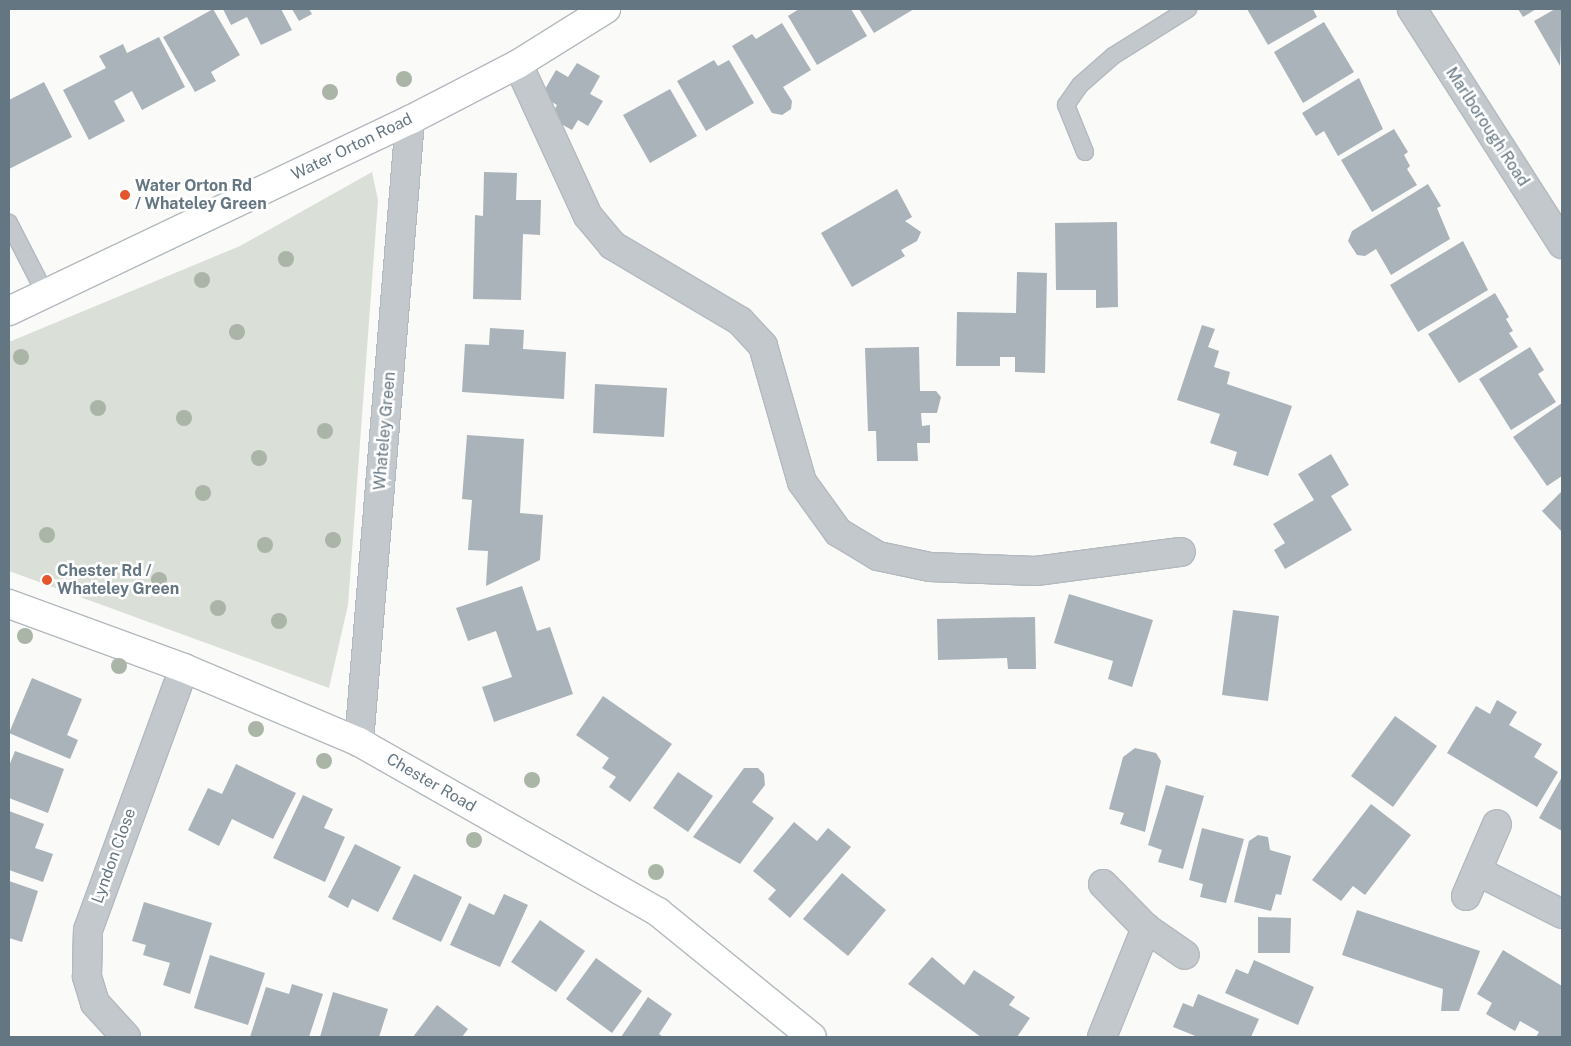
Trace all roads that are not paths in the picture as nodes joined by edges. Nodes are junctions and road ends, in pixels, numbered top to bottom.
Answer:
1 (606, 9) edge
2 (1188, 9) edge
3 (1412, 9) edge
4 (518, 64) junction
5 (410, 120) junction
6 (1084, 152) dead end
7 (9, 223) edge
8 (1562, 244) edge
9 (45, 294) junction
10 (9, 311) edge
11 (1181, 552) dead end
12 (9, 604) edge
13 (184, 668) junction
14 (359, 742) junction
15 (1497, 824) dead end
16 (1477, 871) junction
17 (1103, 884) dead end
18 (1466, 896) dead end
19 (1562, 914) edge
20 (1146, 928) junction
21 (1185, 954) dead end
22 (126, 1037) edge
23 (812, 1037) edge
24 (1102, 1037) edge

1 - 4 main road, Water Orton Road
2 - 6 lane
3 - 8 street, Marlborough Road
4 - 5 main road, Water Orton Road
4 - 11 street
5 - 9 main road, Water Orton Road
5 - 14 street, Whateley Green
7 - 9 lane
9 - 10 main road, Water Orton Road
12 - 13 main road, Chester Road
13 - 14 main road, Chester Road
13 - 22 street, Lyndon Close
14 - 23 main road, Chester Road
15 - 16 street
16 - 18 street
16 - 19 street
17 - 20 street
20 - 21 street
20 - 24 street

